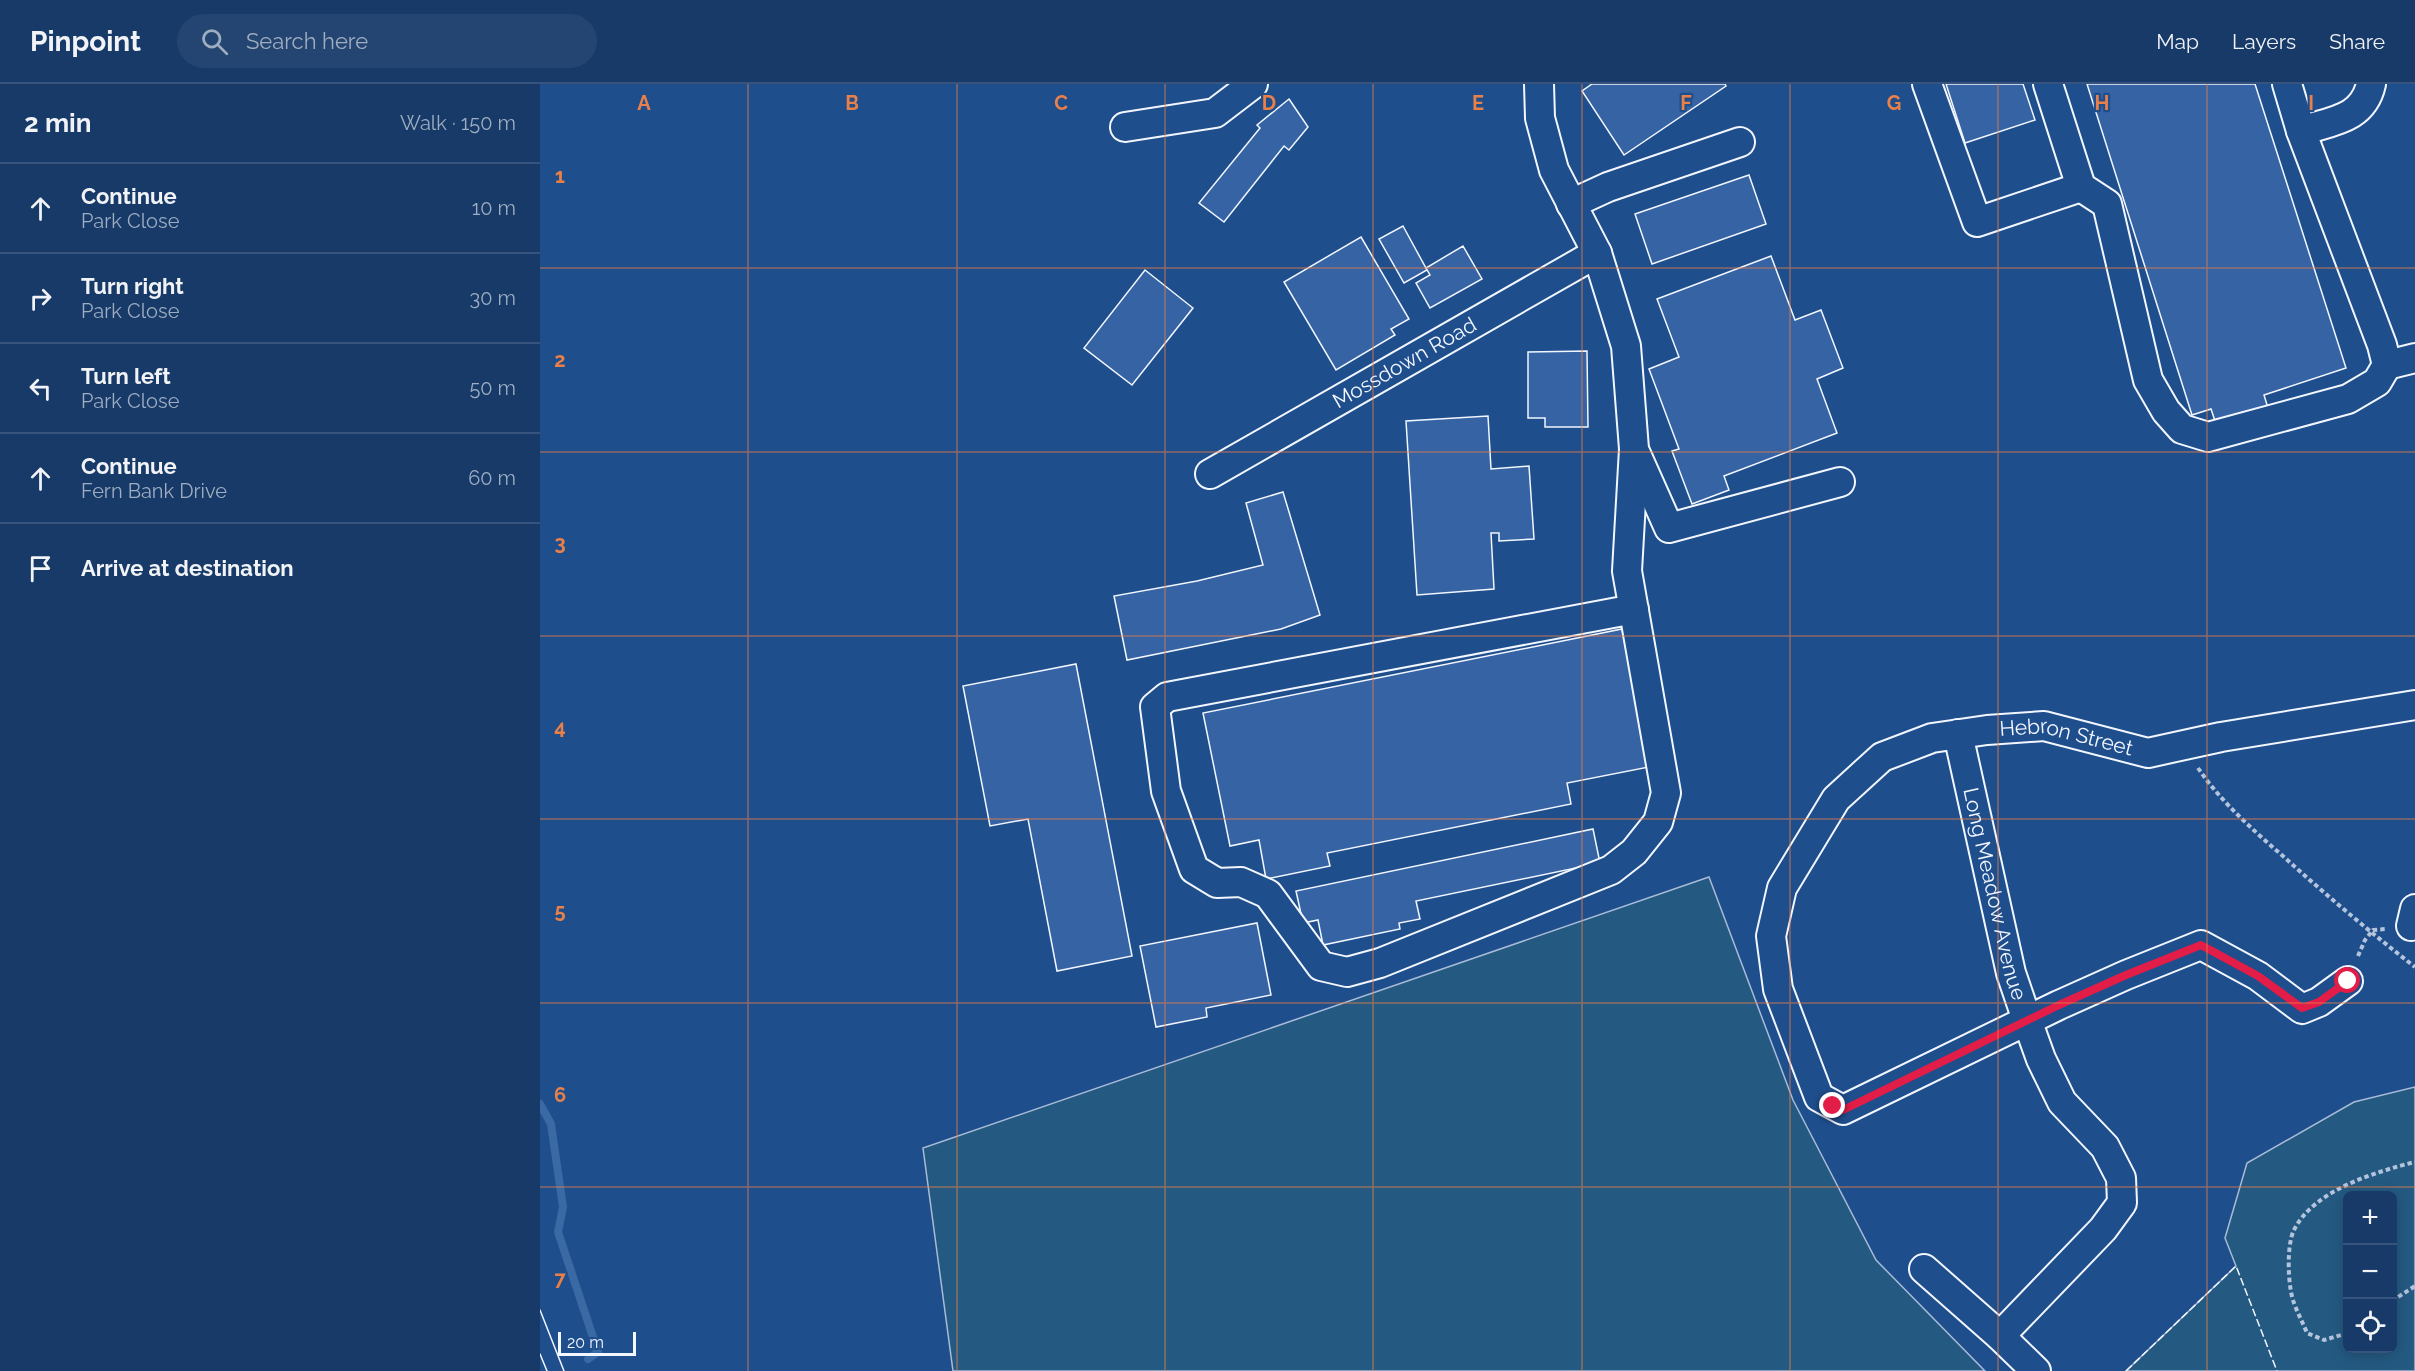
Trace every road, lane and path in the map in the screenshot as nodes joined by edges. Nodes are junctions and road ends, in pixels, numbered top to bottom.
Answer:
1 (1253, 84) edge
2 (1539, 84) edge
3 (1927, 84) edge
4 (2048, 84) edge
5 (2286, 84) edge
6 (2371, 84) edge
7 (1125, 127) dead end
8 (2301, 130) junction
9 (1740, 142) dead end
10 (2081, 188) junction
11 (1571, 204) junction
12 (1597, 253) junction
13 (2415, 358) edge
14 (2387, 365) junction
15 (1634, 449) junction
16 (1210, 474) dead end
17 (1840, 482) dead end
18 (1634, 609) junction
19 (2415, 705) edge
20 (1958, 735) junction
21 (2192, 744) junction
22 (2413, 917) edge
23 (2371, 932) junction
24 (2415, 967) edge
25 (2348, 981) joint
26 (2026, 1020) junction
27 (2415, 1162) edge
28 (1924, 1269) dead end
29 (2415, 1286) edge
30 (2395, 1299) edge
31 (2343, 1334) edge
32 (2000, 1336) junction
33 (2036, 1371) edge

1 - 7 street
2 - 11 street
3 - 10 street
4 - 10 street
5 - 8 street
6 - 8 street
8 - 14 street
9 - 11 street
10 - 14 street
11 - 12 street
12 - 15 street
12 - 16 street, Mossdown Road
13 - 14 street
15 - 17 street
15 - 18 street
18 - 18 street
19 - 21 street, Hebron Street
20 - 21 street, Hebron Street
20 - 26 street, Long Meadow Avenue
20 - 26 street, Hebron Street
21 - 23 path
22 - 23 path
23 - 24 path
23 - 25 path
25 - 26 street
26 - 32 street, Long Meadow Avenue
27 - 31 path
28 - 32 street
29 - 30 path
32 - 33 street

